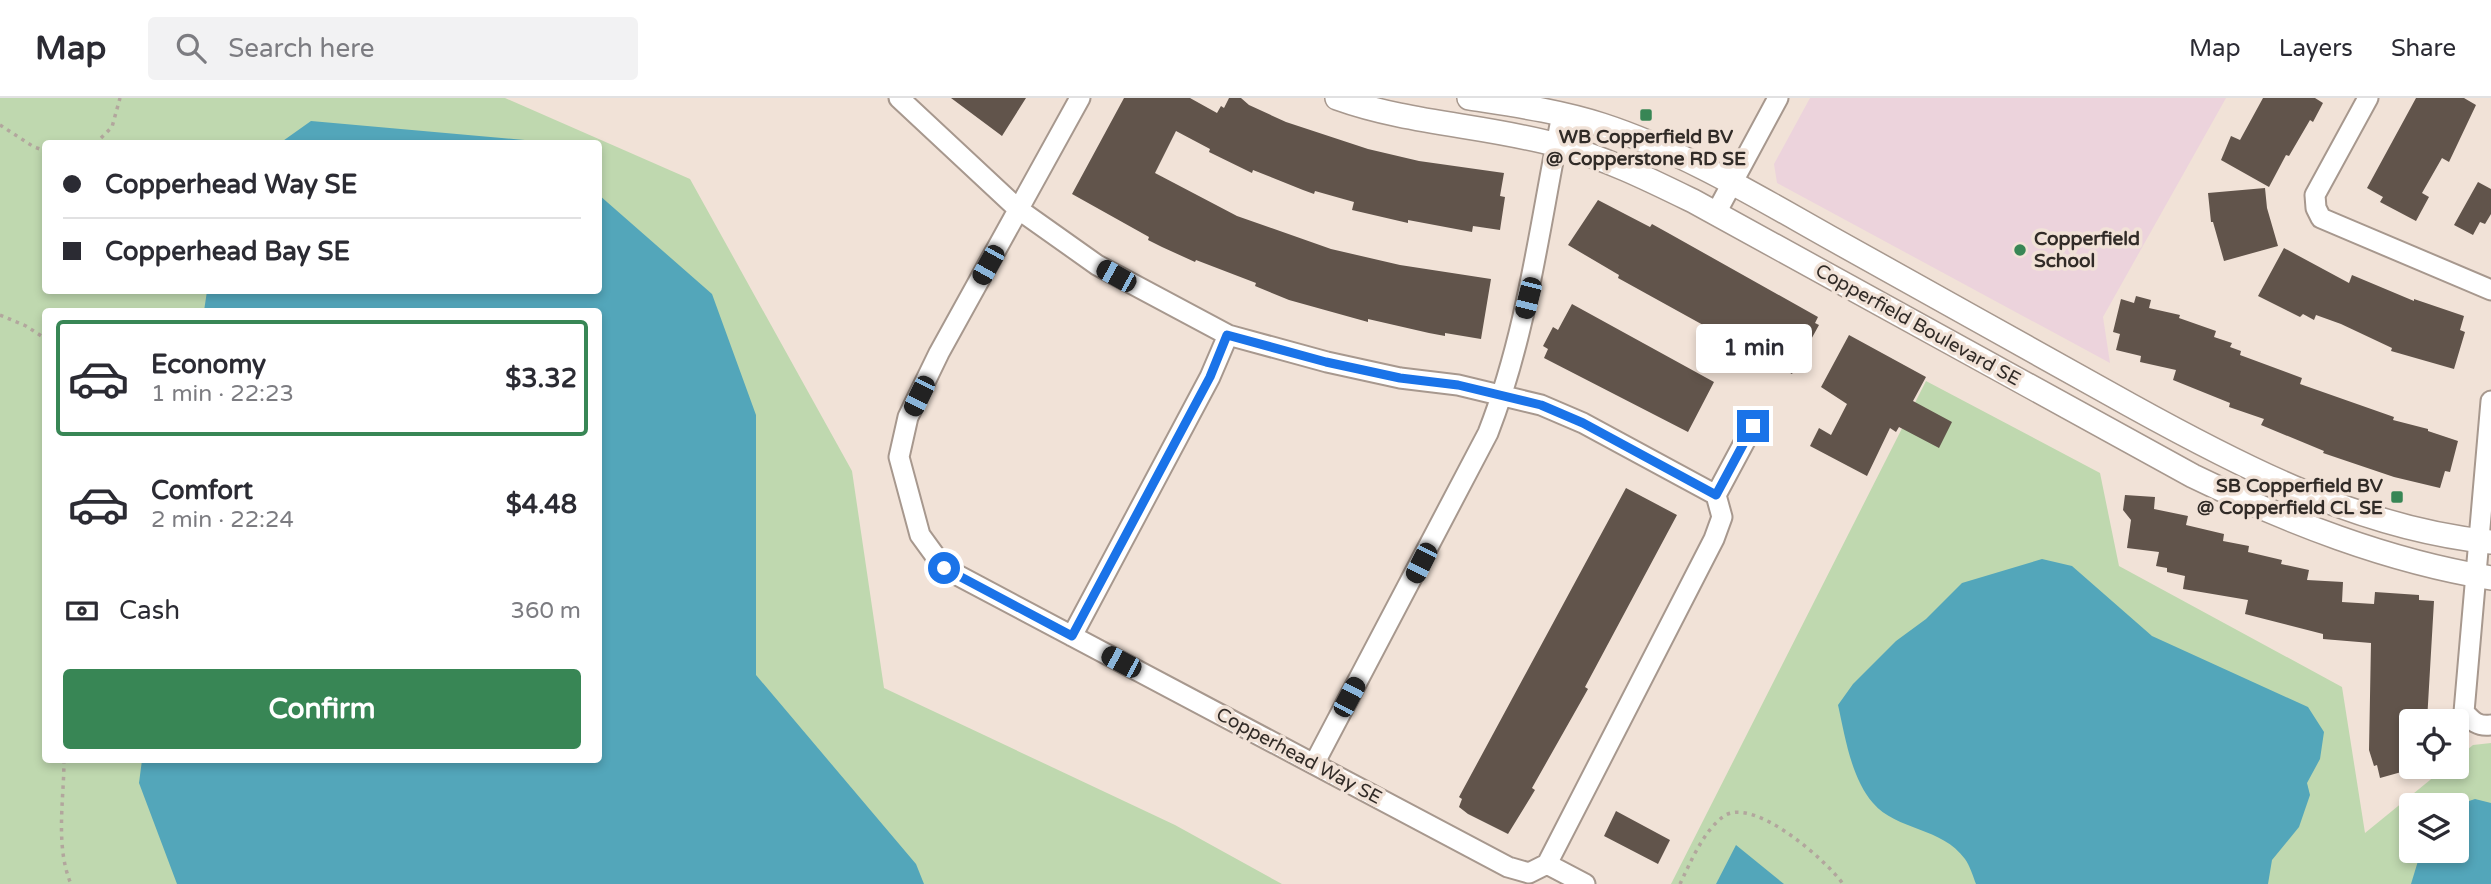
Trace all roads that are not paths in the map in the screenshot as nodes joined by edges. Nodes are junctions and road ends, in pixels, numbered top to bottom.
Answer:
1 (899, 98) edge
2 (1080, 98) edge
3 (1337, 98) edge
4 (1469, 98) edge
5 (1778, 98) edge
6 (2368, 98) edge
7 (1562, 115) junction
8 (1556, 144) junction
9 (1732, 183) junction
10 (1018, 209) junction
11 (1716, 213) junction
12 (2491, 290) edge
13 (1227, 335) junction
14 (1502, 397) junction
15 (2491, 401) edge
16 (1753, 426) dead end
17 (1716, 495) junction
18 (2485, 541) edge
19 (2484, 577) edge
20 (1072, 636) junction
21 (2491, 725) edge
22 (1314, 764) junction
23 (1547, 863) junction
24 (1585, 884) edge

1 - 10 street
2 - 10 street, Copperhead Way SE
3 - 8 street, Copperfield Boulevard SE
4 - 7 street, Copperfield Boulevard SE
5 - 9 street
6 - 12 street
7 - 8 street
7 - 9 street, Copperfield Boulevard SE
8 - 11 street, Copperfield Boulevard SE
8 - 14 street
9 - 11 street
9 - 18 street, Copperfield Boulevard SE
10 - 13 street
10 - 20 street, Copperhead Way SE
11 - 19 street, Copperfield Boulevard SE
13 - 14 street
13 - 20 street
14 - 17 street
14 - 22 street
15 - 18 street
16 - 17 street
17 - 23 street
18 - 19 street
19 - 21 street
20 - 22 street, Copperhead Way SE
22 - 23 street, Copperhead Way SE
23 - 24 street

